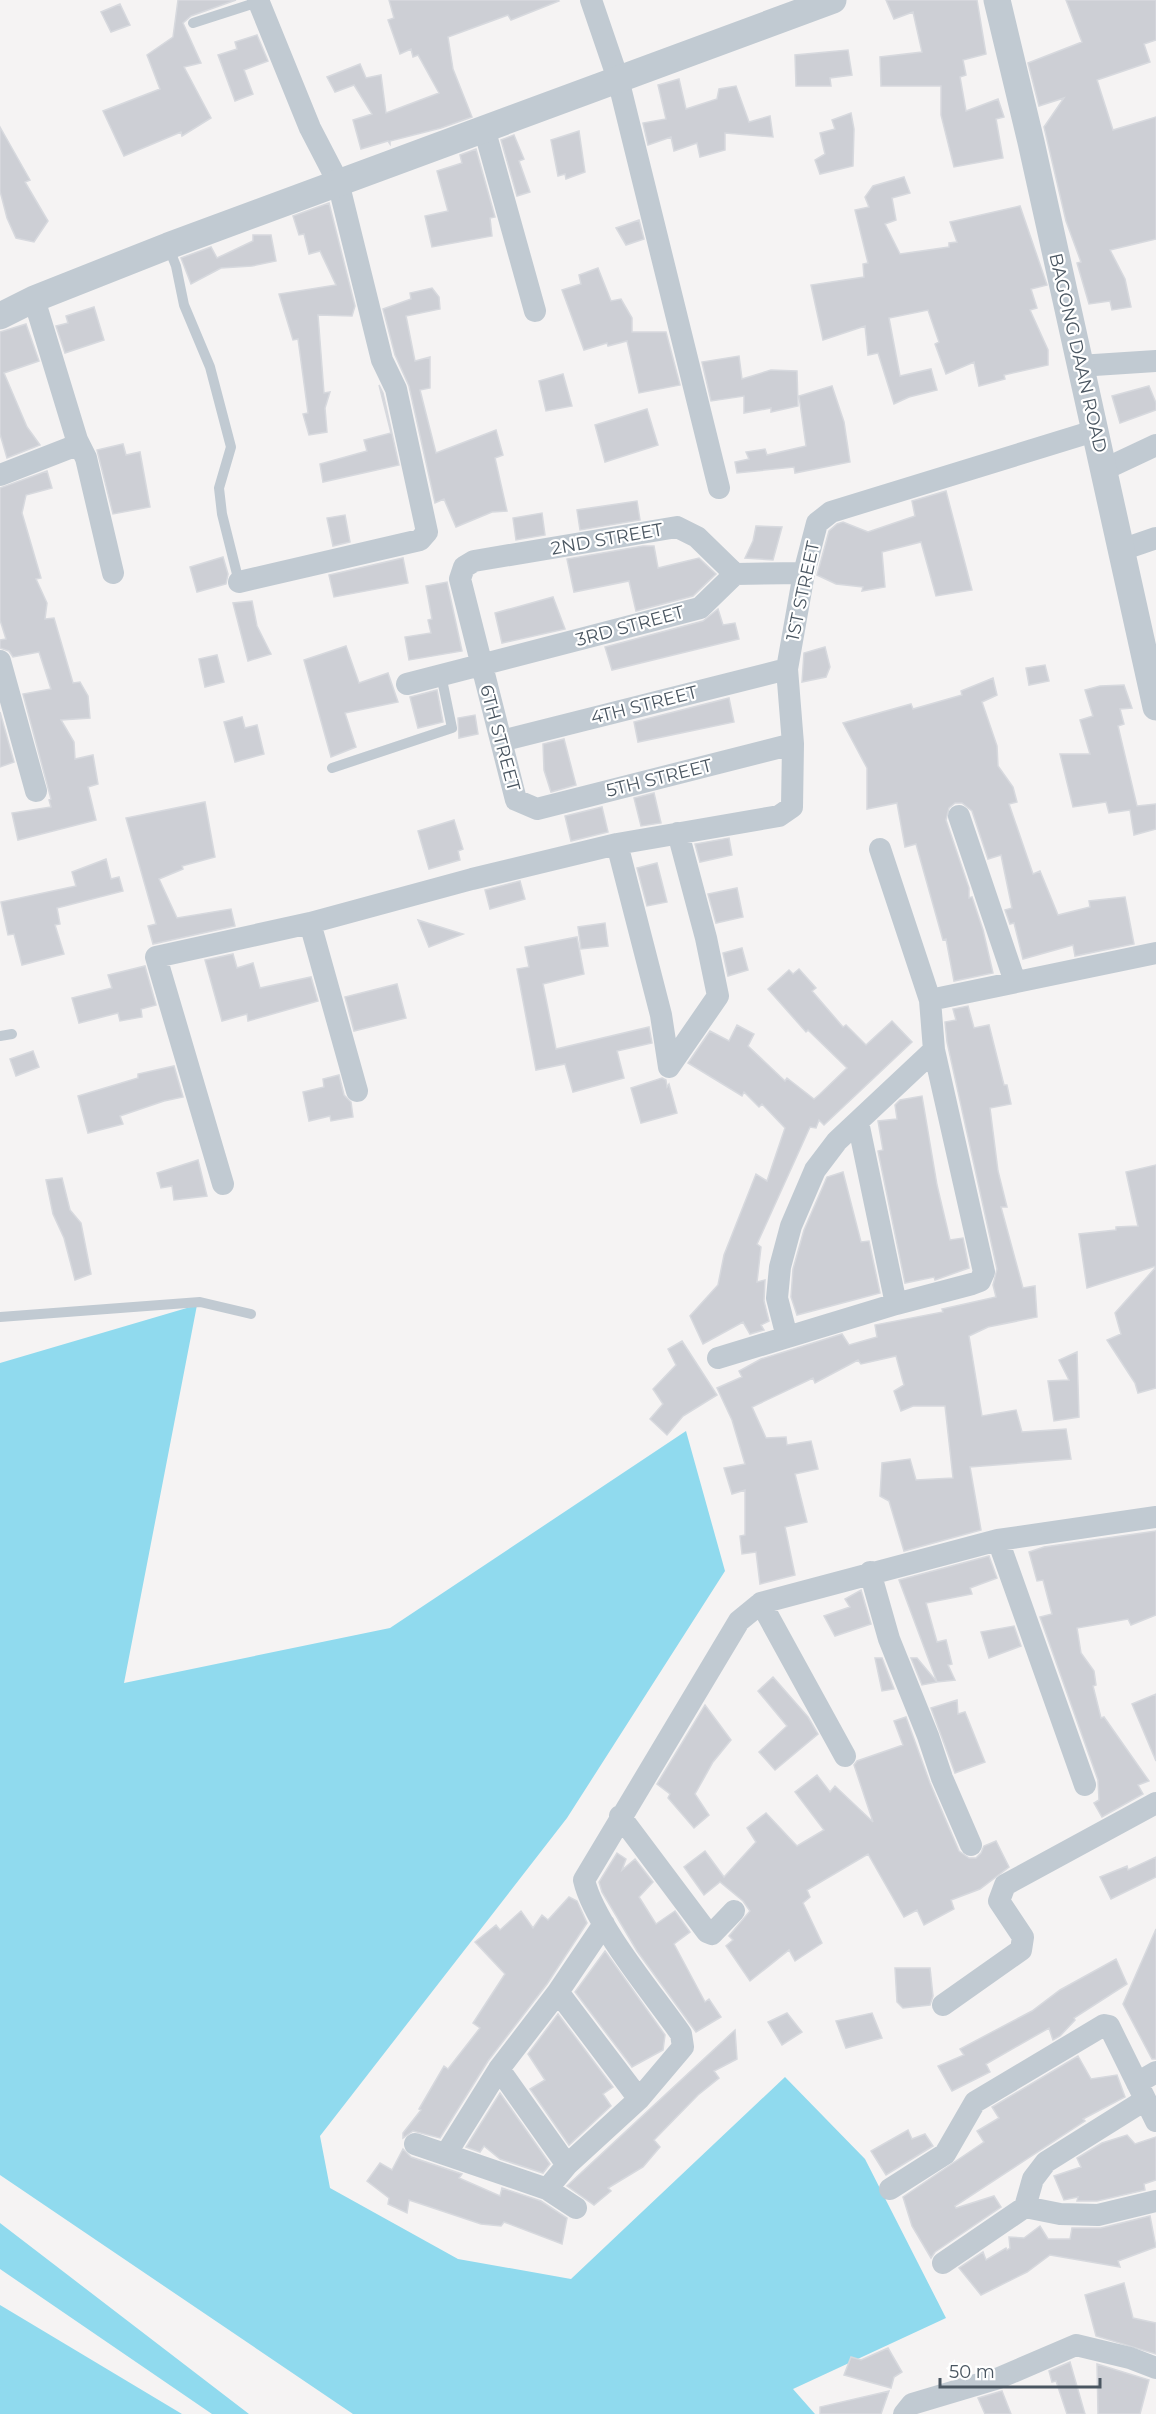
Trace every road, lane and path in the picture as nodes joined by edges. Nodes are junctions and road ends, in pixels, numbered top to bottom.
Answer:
1 (591, 0) edge
2 (833, 0) edge
3 (997, 0) edge
4 (258, 1) edge
5 (193, 23) dead end
6 (618, 79) junction
7 (484, 128) junction
8 (338, 182) junction
9 (168, 246) junction
10 (34, 299) junction
11 (535, 311) dead end
12 (0, 315) edge
13 (1156, 361) edge
14 (1079, 366) junction
15 (1094, 431) junction
16 (77, 440) junction
17 (1156, 445) edge
18 (1105, 469) junction
19 (0, 475) edge
20 (719, 488) dead end
21 (1156, 538) edge
22 (1121, 550) junction
23 (464, 567) joint
24 (113, 573) dead end
25 (804, 573) junction
26 (735, 574) junction
27 (239, 582) joint
28 (0, 661) edge
29 (481, 665) junction
30 (787, 669) junction
31 (441, 675) junction
32 (407, 684) dead end
33 (1156, 707) edge
34 (501, 741) junction
35 (793, 744) junction
36 (332, 768) dead end
37 (36, 791) dead end
38 (525, 806) joint
39 (959, 816) dead end
40 (678, 833) junction
41 (617, 844) junction
42 (880, 849) dead end
43 (310, 923) junction
44 (1156, 953) edge
45 (1015, 982) junction
46 (930, 1000) junction
47 (12, 1034) dead end
48 (0, 1036) edge
49 (934, 1050) junction
50 (357, 1091) dead end
51 (858, 1122) junction
52 (223, 1184) dead end
53 (896, 1304) junction
54 (252, 1314) dead end
55 (0, 1317) edge
56 (787, 1337) junction
57 (718, 1358) dead end
58 (1156, 1517) edge
59 (998, 1540) junction
60 (870, 1572) junction
61 (761, 1603) junction
62 (845, 1756) dead end
63 (1085, 1785) dead end
64 (1156, 1803) edge
65 (620, 1816) junction
66 (970, 1845) dead end
67 (734, 1911) dead end
68 (604, 1924) junction
69 (558, 1992) junction
70 (943, 2005) dead end
71 (499, 2069) junction
72 (1146, 2085) edge
73 (639, 2099) junction
74 (1156, 2121) edge
75 (415, 2144) dead end
76 (446, 2154) junction
77 (567, 2165) junction
78 (547, 2189) junction
79 (890, 2189) dead end
80 (1156, 2201) edge
81 (1025, 2206) junction
82 (576, 2208) dead end
83 (943, 2263) dead end
84 (1156, 2368) edge
85 (904, 2414) edge

1 - 6 street
2 - 6 street
3 - 14 street, BAGONG DAAN ROAD
4 - 5 lane
4 - 8 street
6 - 7 street
6 - 20 street
7 - 8 street
7 - 11 street
8 - 9 street
8 - 27 street
9 - 10 street
9 - 27 lane
10 - 12 street
10 - 16 street
13 - 14 street
14 - 15 street, BAGONG DAAN ROAD
15 - 18 street, BAGONG DAAN ROAD
15 - 25 street, 1ST STREET
16 - 19 street
16 - 24 street
17 - 18 street
18 - 22 street, BAGONG DAAN ROAD
21 - 22 street
22 - 33 street, BAGONG DAAN ROAD
23 - 26 street, 2ND STREET
23 - 29 street, 6TH STREET
25 - 26 street
25 - 30 street, 1ST STREET
26 - 29 street, 3RD STREET
28 - 37 street
29 - 31 street, 6TH STREET
29 - 34 street, 6TH STREET
30 - 34 street, 4TH STREET
30 - 35 street, 1ST STREET
31 - 32 street, 6TH STREET
31 - 36 lane
34 - 38 street, 6TH STREET
35 - 38 street, 5TH STREET
35 - 40 street, 1ST STREET
39 - 45 street
40 - 41 street
40 - 41 street
41 - 43 street
42 - 46 street
43 - 50 street
43 - 52 street
44 - 45 street
45 - 46 street
46 - 49 street
47 - 48 lane
49 - 51 street
49 - 53 street
51 - 53 street
51 - 56 street
53 - 56 street
54 - 55 lane
56 - 57 street
58 - 59 street
59 - 60 street
59 - 63 street
60 - 61 street
60 - 66 street
61 - 62 street
61 - 65 street
64 - 70 street
65 - 67 street
65 - 68 street
68 - 69 street
68 - 73 street
69 - 71 street
69 - 73 street
71 - 76 street
71 - 77 street
72 - 74 street
72 - 79 street
72 - 81 street
73 - 77 street
75 - 76 street
76 - 78 street
77 - 78 street
78 - 82 street
80 - 81 street
81 - 83 street
84 - 85 street

